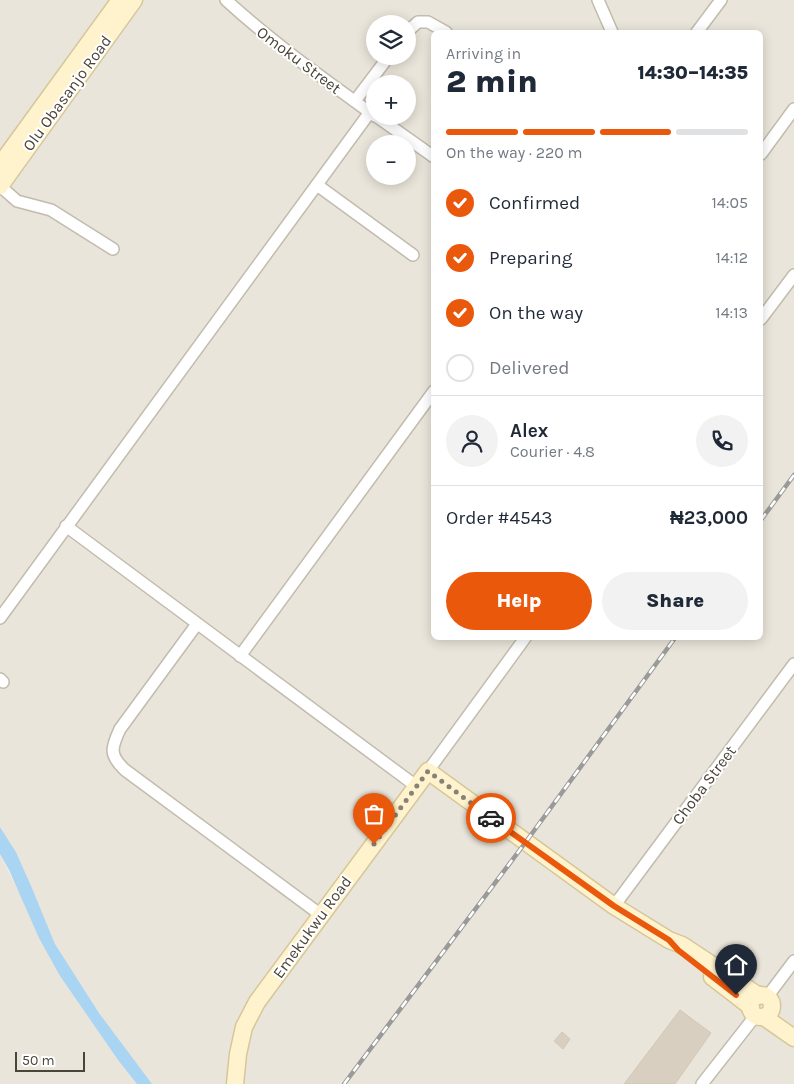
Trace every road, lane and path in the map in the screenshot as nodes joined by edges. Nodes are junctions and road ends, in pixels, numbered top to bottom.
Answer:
1 (120, 0) edge
2 (134, 0) edge
3 (226, 0) edge
4 (721, 0) edge
5 (602, 2) edge
6 (416, 24) edge
7 (442, 30) edge
8 (611, 30) edge
9 (698, 30) edge
10 (382, 65) edge
11 (355, 101) junction
12 (366, 109) edge
13 (794, 109) edge
14 (366, 125) edge
15 (388, 125) edge
16 (763, 151) edge
17 (431, 155) edge
18 (0, 165) edge
19 (0, 186) edge
20 (316, 186) junction
21 (114, 249) dead end
22 (413, 255) dead end
23 (794, 275) edge
24 (763, 317) edge
25 (431, 395) edge
26 (66, 526) junction
27 (0, 618) edge
28 (197, 624) junction
29 (524, 640) edge
30 (240, 656) junction
31 (794, 664) edge
32 (428, 771) junction
33 (416, 786) junction
34 (614, 906) junction
35 (321, 915) junction
36 (794, 961) edge
37 (761, 1007) junction
38 (794, 1025) edge
39 (794, 1038) edge
40 (235, 1084) edge
41 (702, 1084) edge

1 - 18 street, Olu Obasanjo Road
2 - 19 street, Olu Obasanjo Road
3 - 11 street, Omoku Street
4 - 9 street
5 - 8 street
6 - 7 street
10 - 11 street
11 - 12 street, Omoku Street
13 - 16 street
14 - 20 street
15 - 17 street, Omoku Street
19 - 21 street
20 - 22 street
20 - 26 street
23 - 24 street
25 - 30 street
26 - 27 street
26 - 28 street
28 - 30 street
28 - 35 street
29 - 32 street, Emekukwu Road
30 - 33 street
31 - 34 street, Choba Street
32 - 33 street, Emekukwu Road
32 - 34 street
33 - 35 street, Emekukwu Road
34 - 37 street
35 - 40 street, Emekukwu Road
36 - 37 street
37 - 38 street
37 - 39 street
37 - 41 street

